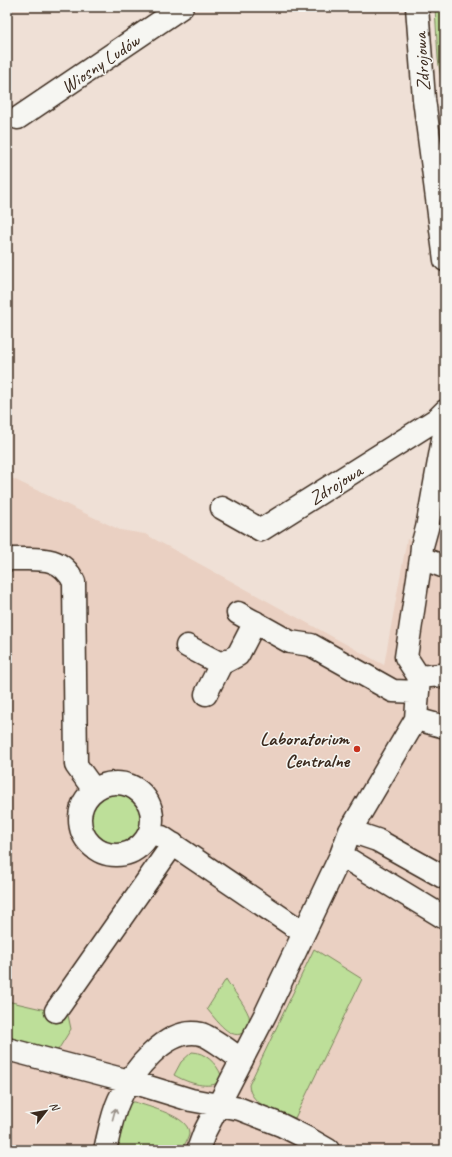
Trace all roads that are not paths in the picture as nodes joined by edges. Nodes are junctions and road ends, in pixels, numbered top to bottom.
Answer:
1 (182, 7) edge
2 (417, 7) edge
3 (18, 118) dead end
4 (445, 260) edge
5 (445, 411) edge
6 (445, 428) edge
7 (222, 508) dead end
8 (421, 558) junction
9 (7, 559) edge
10 (445, 567) edge
11 (187, 646) dead end
12 (221, 664) junction
13 (445, 677) edge
14 (418, 685) junction
15 (206, 694) dead end
16 (416, 719) junction
17 (445, 727) edge
18 (94, 790) junction
19 (151, 829) junction
20 (350, 830) junction
21 (173, 844) junction
22 (341, 855) junction
23 (445, 878) edge
24 (445, 918) edge
25 (304, 932) junction
26 (56, 1011) dead end
27 (7, 1049) edge
28 (242, 1060) junction
29 (128, 1081) junction
30 (217, 1106) junction
31 (105, 1150) edge
32 (198, 1150) edge
33 (328, 1150) edge

1 - 3 street, Wiosny Ludów
2 - 4 street, Zdrojowa
5 - 7 street, Zdrojowa
6 - 8 street
8 - 10 street
8 - 14 street
9 - 18 street
11 - 12 street
12 - 14 street
12 - 15 street
13 - 14 street
14 - 16 street
16 - 17 street
16 - 20 street
18 - 19 street
18 - 19 street
19 - 21 street
20 - 22 street
20 - 23 street
21 - 25 street
21 - 26 street
22 - 24 street
22 - 25 street
25 - 28 street
27 - 29 street
28 - 29 street
28 - 30 street
29 - 30 street
31 -> 29 street
30 - 32 street
30 - 33 street

